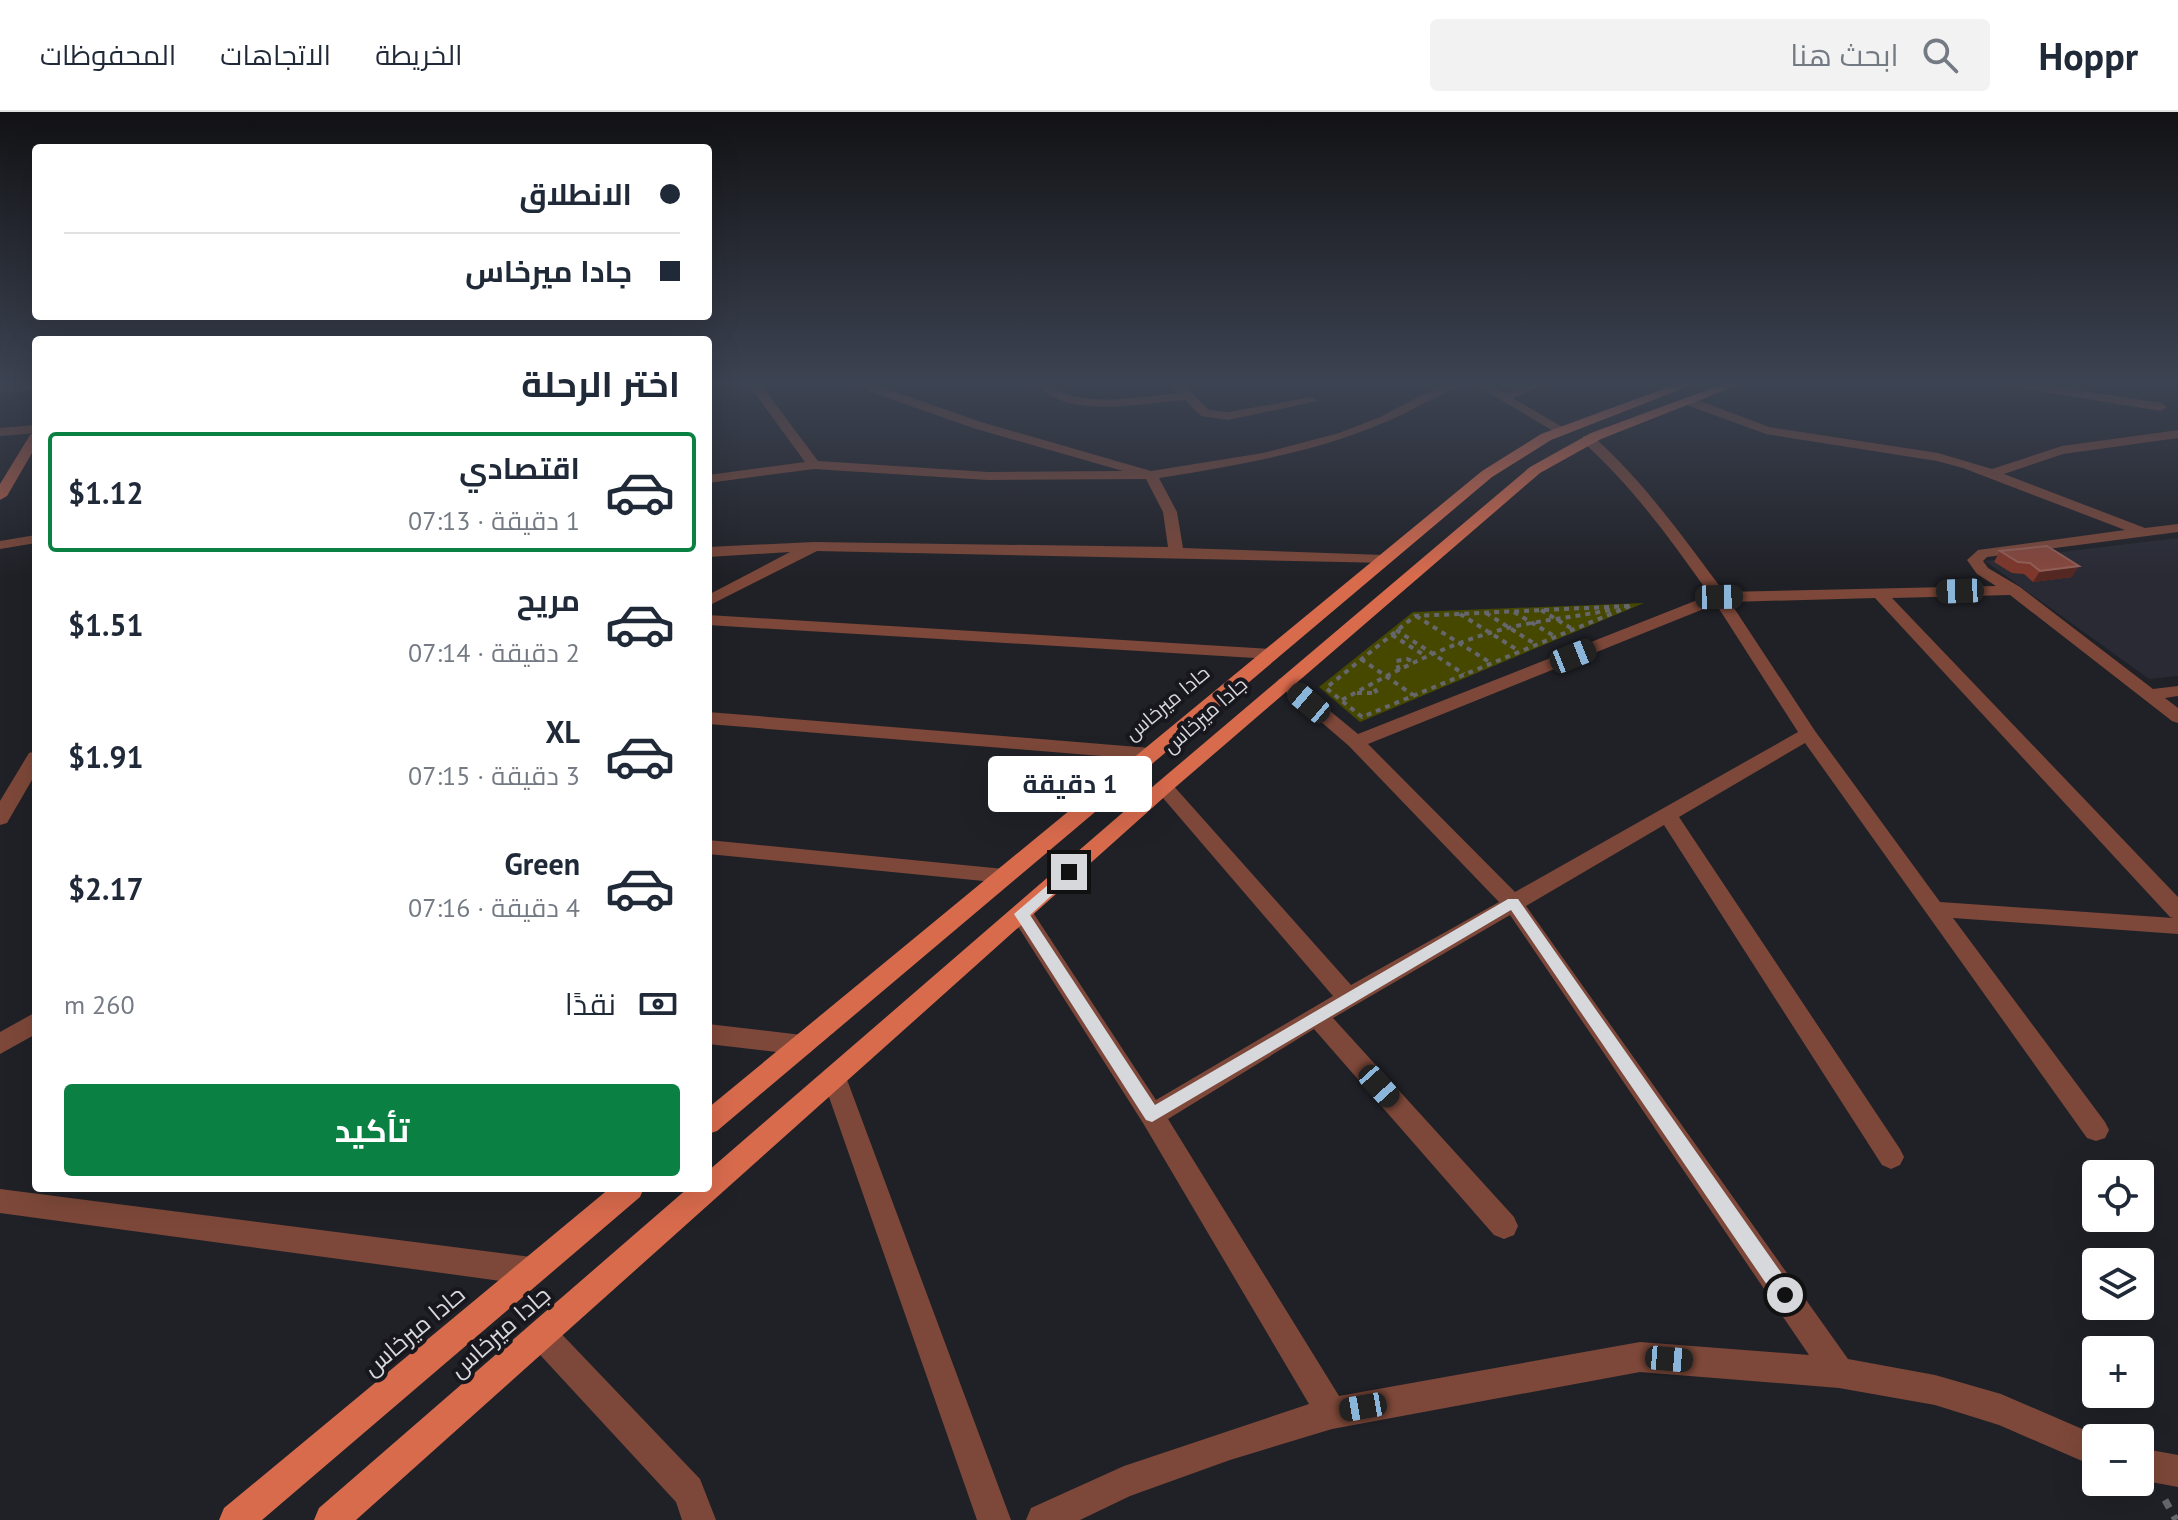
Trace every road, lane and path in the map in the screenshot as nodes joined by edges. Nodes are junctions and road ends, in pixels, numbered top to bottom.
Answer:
1 (27, 447) edge
2 (800, 447) edge
3 (1053, 447) edge
4 (1303, 447) edge
5 (1532, 447) edge
6 (1575, 447) edge
7 (1597, 447) edge
8 (1872, 447) edge
9 (2067, 447) edge
10 (814, 465) junction
11 (1995, 473) junction
12 (1151, 475) junction
13 (712, 478) edge
14 (6, 479) edge
15 (0, 496) edge
16 (2178, 528) edge
17 (2142, 532) junction
18 (32, 540) edge
19 (0, 545) edge
20 (814, 546) junction
21 (712, 552) edge
22 (1176, 552) junction
23 (1384, 560) junction
24 (2014, 590) junction
25 (1879, 593) junction
26 (1719, 597) junction
27 (712, 599) edge
28 (1593, 607) junction
29 (1540, 610) junction
30 (1514, 611) junction
31 (1485, 613) junction
32 (1459, 614) junction
33 (1604, 614) junction
34 (1415, 616) junction
35 (712, 620) edge
36 (1559, 621) junction
37 (1535, 624) junction
38 (1510, 628) junction
39 (1573, 629) junction
40 (1394, 632) junction
41 (1490, 633) junction
42 (1555, 636) junction
43 (1458, 643) junction
44 (1536, 644) junction
45 (1600, 645) junction
46 (1519, 651) junction
47 (1431, 653) junction
48 (1271, 654) junction
49 (1424, 655) junction
50 (1361, 659) junction
51 (1491, 663) junction
52 (1464, 674) junction
53 (1386, 677) junction
54 (1285, 683) junction
55 (1372, 684) junction
56 (2178, 691) edge
57 (1356, 693) junction
58 (2150, 695) junction
59 (1413, 696) junction
60 (1342, 700) junction
61 (1435, 711) junction
62 (2178, 717) edge
63 (712, 718) edge
64 (1808, 734) junction
65 (1356, 742) junction
66 (1150, 754) junction
67 (32, 764) edge
68 (1164, 787) junction
69 (1667, 814) junction
70 (0, 818) edge
71 (712, 847) edge
72 (1004, 876) junction
73 (1513, 903) junction
74 (1934, 909) junction
75 (2178, 911) edge
76 (1022, 914) junction
77 (2178, 926) edge
78 (1349, 998) junction
79 (1317, 1016) junction
80 (32, 1024) edge
81 (712, 1034) edge
82 (0, 1044) edge
83 (802, 1045) junction
84 (834, 1077) junction
85 (1152, 1115) junction
86 (712, 1120) edge
87 (2096, 1130) dead end
88 (1891, 1157) dead end
89 (712, 1184) edge
90 (625, 1192) edge
91 (703, 1192) edge
92 (0, 1201) edge
93 (1504, 1226) dead end
94 (531, 1271) junction
95 (542, 1335) junction
96 (1839, 1373) junction
97 (1332, 1413) junction
98 (2082, 1445) edge
99 (2154, 1467) edge
100 (2178, 1471) edge
101 (236, 1520) edge
102 (331, 1520) edge
103 (699, 1520) edge
104 (994, 1520) edge
105 (1043, 1520) edge

1 - 14 main road
2 - 10 street
3 - 12 street
4 - 12 street
5 - 23 main road, حادا ميرخاس
6 - 54 main road, جادا ميرخاس
7 - 26 street
8 - 11 street
9 - 11 street
10 - 12 street
10 - 13 street
11 - 17 street
12 - 22 street
14 - 15 main road
16 - 17 street
17 - 24 street
18 - 19 street
20 - 21 street
20 - 22 street
20 - 27 street
22 - 23 street
23 - 48 main road, حادا ميرخاس
24 - 25 street
24 - 58 street
25 - 26 street
25 - 75 street
26 - 45 street
26 - 64 street
28 - 29 path
28 - 33 path
28 - 33 path
29 - 30 path
29 - 36 path
30 - 31 path
30 - 37 path
31 - 32 path
31 - 38 path
32 - 34 path
32 - 41 path
33 - 36 path
33 - 39 path
34 - 40 path
34 - 43 path
35 - 48 street
36 - 37 path
36 - 39 path
37 - 38 path
37 - 42 path
38 - 41 path
38 - 44 path
39 - 42 path
39 - 45 path
40 - 47 path
40 - 49 path
40 - 50 path
41 - 43 path
41 - 46 path
42 - 44 path
43 - 47 path
43 - 51 path
44 - 46 path
45 - 61 street
46 - 51 path
47 - 49 path
47 - 52 path
48 - 66 main road, حادا ميرخاس
49 - 53 path
50 - 53 path
50 - 60 path
51 - 52 path
52 - 59 path
53 - 55 path
53 - 59 path
54 - 65 street
54 - 68 main road, جادا ميرخاس
55 - 57 path
55 - 57 path
56 - 58 street
57 - 60 path
58 - 62 street
59 - 60 path
59 - 61 path
61 - 65 street
63 - 66 street
64 - 69 street
64 - 74 street
65 - 73 street
66 - 72 main road, حادا ميرخاس
67 - 70 street
68 - 76 main road, جادا ميرخاس
68 - 78 street
69 - 73 street
69 - 88 street
71 - 72 street
72 - 83 main road, حادا ميرخاس
73 - 78 street
73 - 96 street
74 - 77 street
74 - 87 street
76 - 84 main road, جادا ميرخاس
76 - 85 street
78 - 79 street
79 - 85 street
79 - 93 street
80 - 82 street
81 - 83 street
83 - 86 main road, حادا ميرخاس
84 - 89 main road, جادا ميرخاس
84 - 104 street
85 - 97 street
90 - 94 main road, حادا ميرخاس
91 - 95 main road, جادا ميرخاس
92 - 94 street
94 - 101 main road, حادا ميرخاس
95 - 102 main road, جادا ميرخاس
95 - 103 street
96 - 97 street
96 - 98 street
97 - 105 street
99 - 100 street

